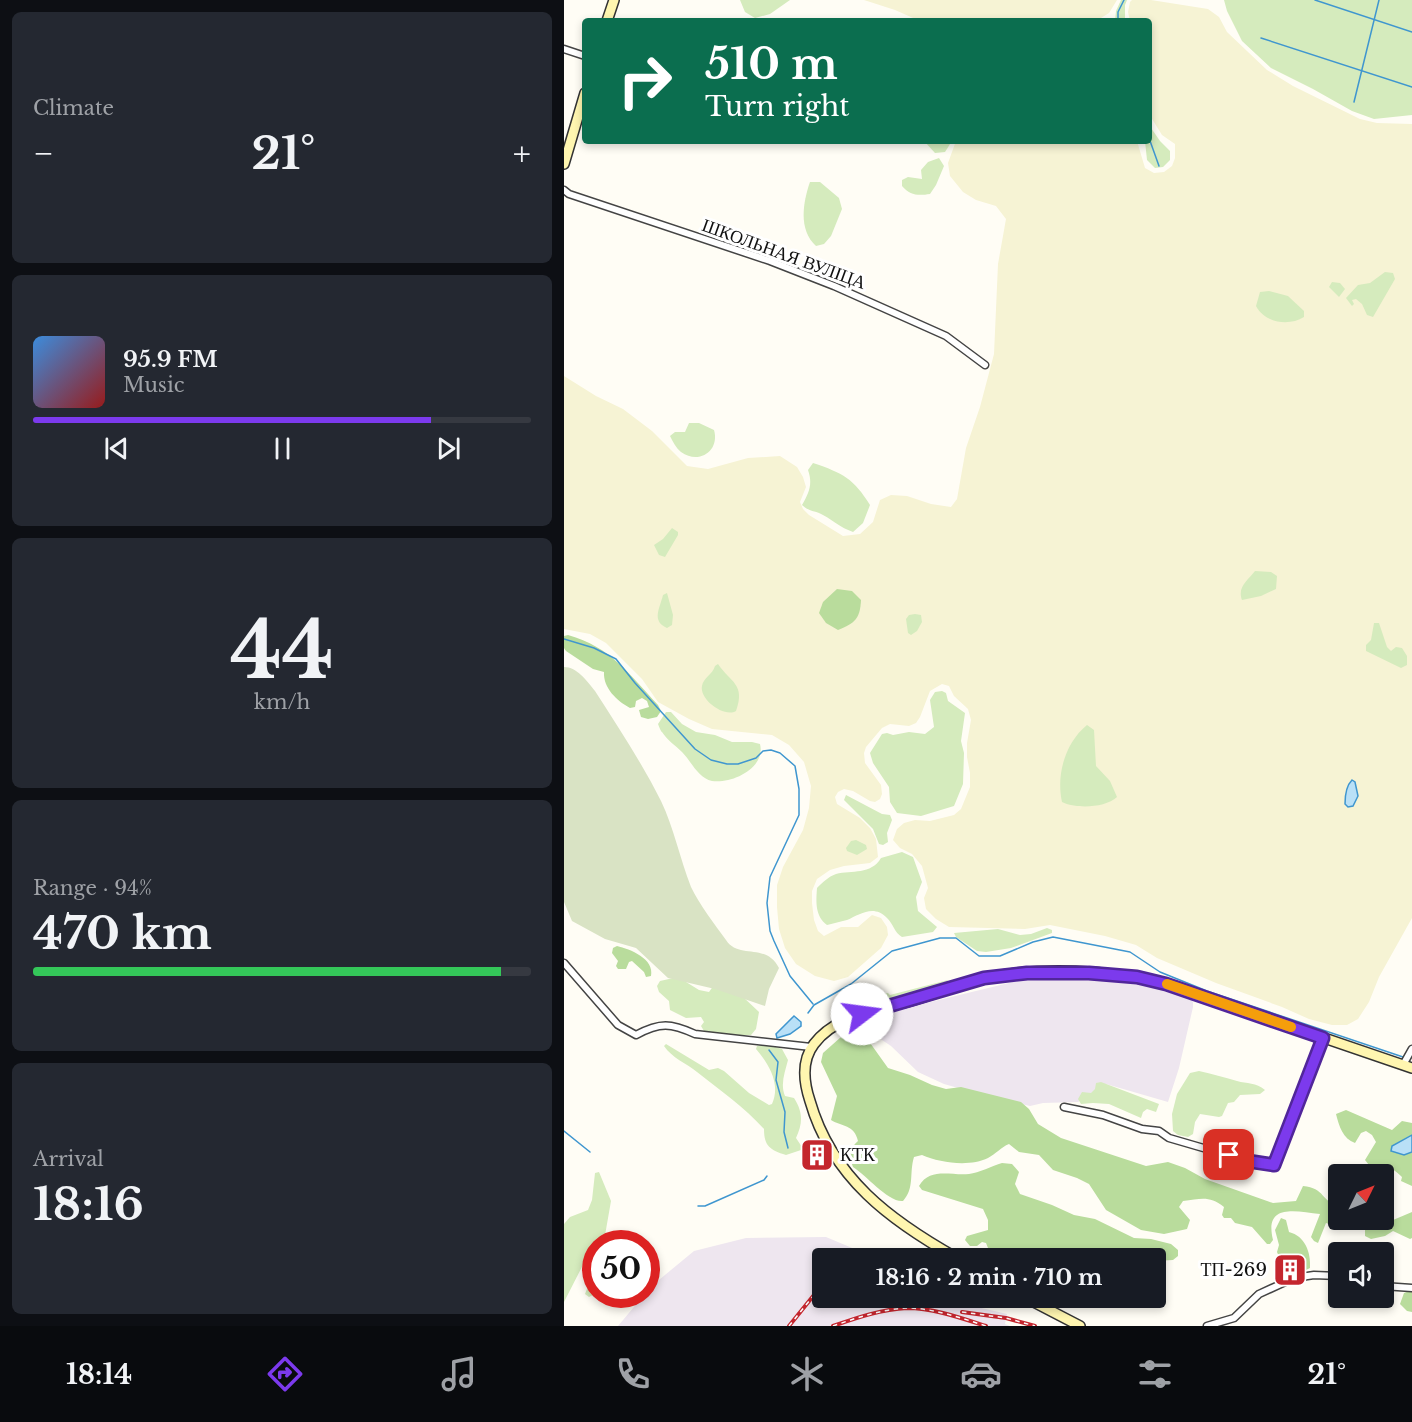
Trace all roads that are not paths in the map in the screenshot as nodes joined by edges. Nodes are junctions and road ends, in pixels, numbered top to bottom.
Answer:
1 (614, 0) edge
2 (609, 18) edge
3 (564, 49) edge
4 (582, 55) edge
5 (582, 103) edge
6 (564, 164) edge
7 (564, 190) edge
8 (985, 365) dead end
9 (564, 963) edge
10 (1323, 1038) junction
11 (811, 1047) junction
12 (1412, 1049) edge
13 (1408, 1067) edge
14 (1064, 1107) dead end
15 (941, 1248) edge
16 (1328, 1276) edge
17 (1394, 1287) edge
18 (1412, 1288) edge
19 (1045, 1308) edge
20 (1080, 1326) edge
21 (1208, 1326) edge

1 - 2 main road
3 - 4 street
5 - 6 main road
7 - 8 street, ШКОЛЬНАЯ ВУЛІЦА
9 - 11 street
10 - 11 main road
10 - 13 main road
10 - 14 street
11 - 15 main road
12 - 13 street
16 - 21 street
17 - 18 street
19 - 20 main road

